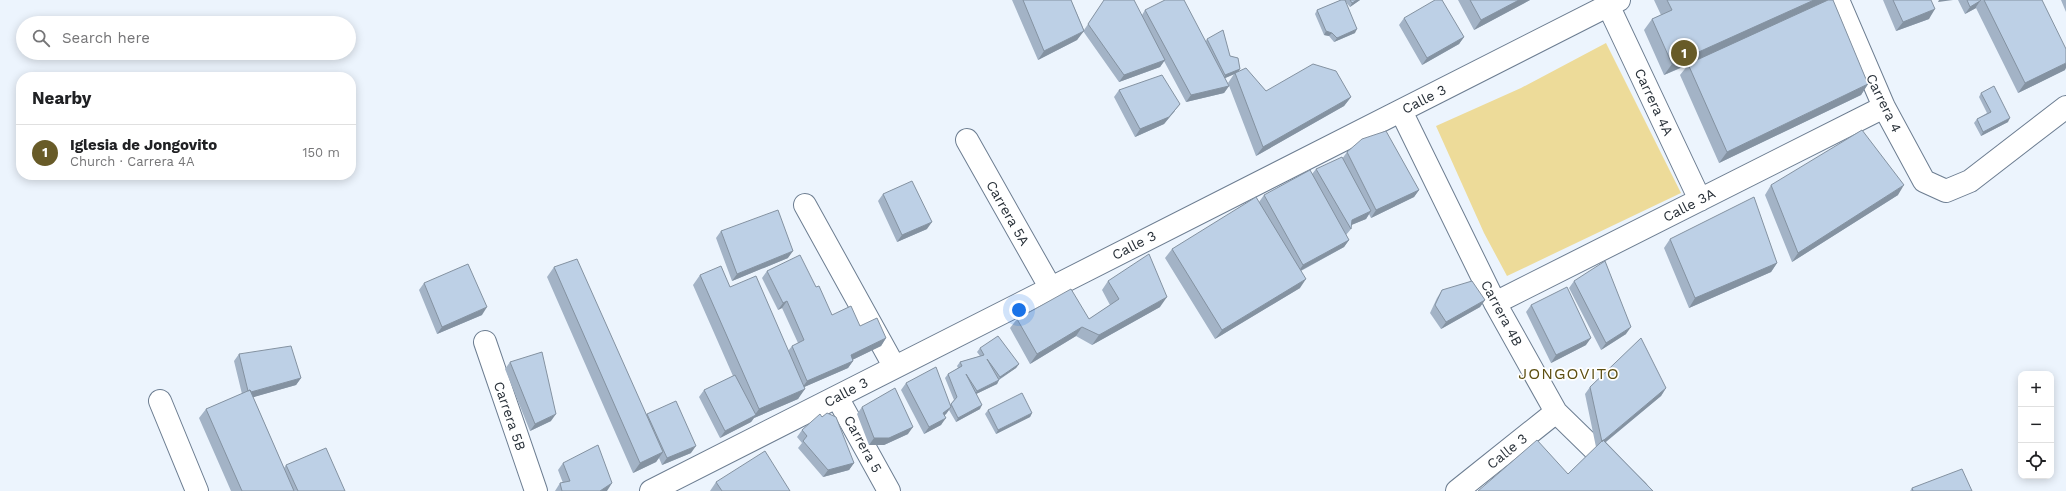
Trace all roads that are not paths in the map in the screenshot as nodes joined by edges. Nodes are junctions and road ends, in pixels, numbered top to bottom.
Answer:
1 (1838, 0) edge
2 (1613, 3) edge
3 (1884, 107) junction
4 (2066, 107) edge
5 (1401, 111) junction
6 (967, 140) dead end
7 (1700, 200) junction
8 (805, 205) dead end
9 (1050, 287) junction
10 (1495, 303) junction
11 (484, 342) dead end
12 (894, 366) junction
13 (837, 397) junction
14 (160, 401) dead end
15 (1556, 412) junction
16 (197, 491) edge
17 (536, 491) edge
18 (651, 491) edge
19 (889, 491) edge
20 (1457, 491) edge
21 (1638, 491) edge

1 - 3 street, Carrera 4
2 - 5 street, Calle 3
2 - 7 street, Carrera 4A
3 - 4 street, Carrera 4
3 - 7 street, Calle 3A
5 - 9 street, Calle 3
5 - 10 street, Carrera 4B
6 - 9 street, Carrera 5A
7 - 10 street, Calle 3A
8 - 12 street
9 - 12 street, Calle 3
10 - 15 street, Carrera 4B
11 - 17 street, Carrera 5B
12 - 13 street, Calle 3
13 - 18 street, Calle 3
13 - 19 street, Carrera 5
14 - 16 street
15 - 20 street, Calle 3
15 - 21 street, Carrera 4B

